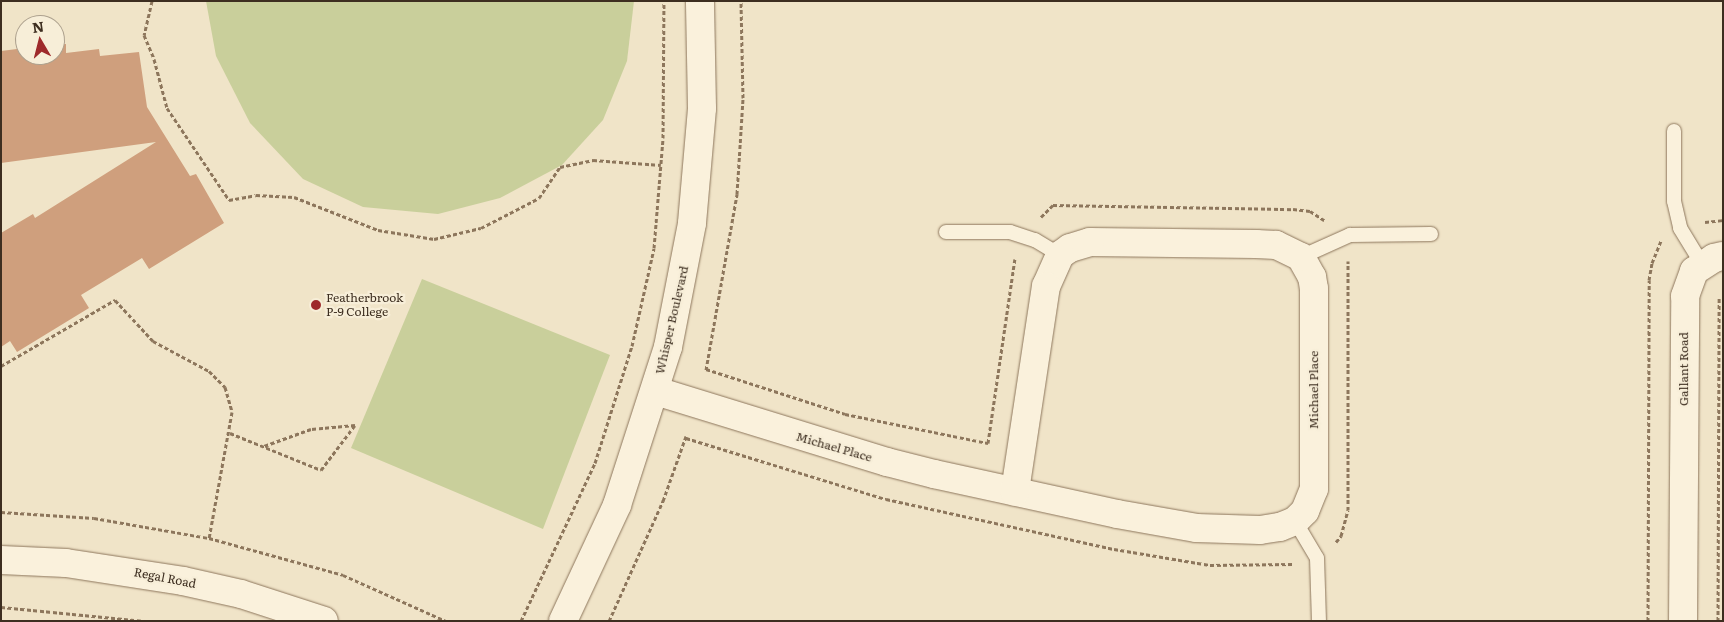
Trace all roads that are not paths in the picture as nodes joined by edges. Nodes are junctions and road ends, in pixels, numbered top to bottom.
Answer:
1 (700, 1) edge
2 (1674, 131) dead end
3 (946, 232) dead end
4 (1431, 234) dead end
5 (1060, 255) junction
6 (1301, 257) junction
7 (1713, 260) edge
8 (656, 391) junction
9 (1015, 492) junction
10 (1295, 521) junction
11 (1, 560) edge
12 (324, 621) edge
13 (563, 621) edge
14 (1319, 621) edge
15 (1683, 621) edge

1 - 8 street, Whisper Boulevard
2 - 7 lane, Gallant Road
3 - 5 lane
4 - 6 lane
5 - 6 street
5 - 9 street
6 - 10 street, Michael Place
7 - 15 street, Gallant Road
8 - 9 street, Michael Place
8 - 13 street, Whisper Boulevard
9 - 10 street, Michael Place
10 - 14 lane
11 - 12 street, Regal Road

